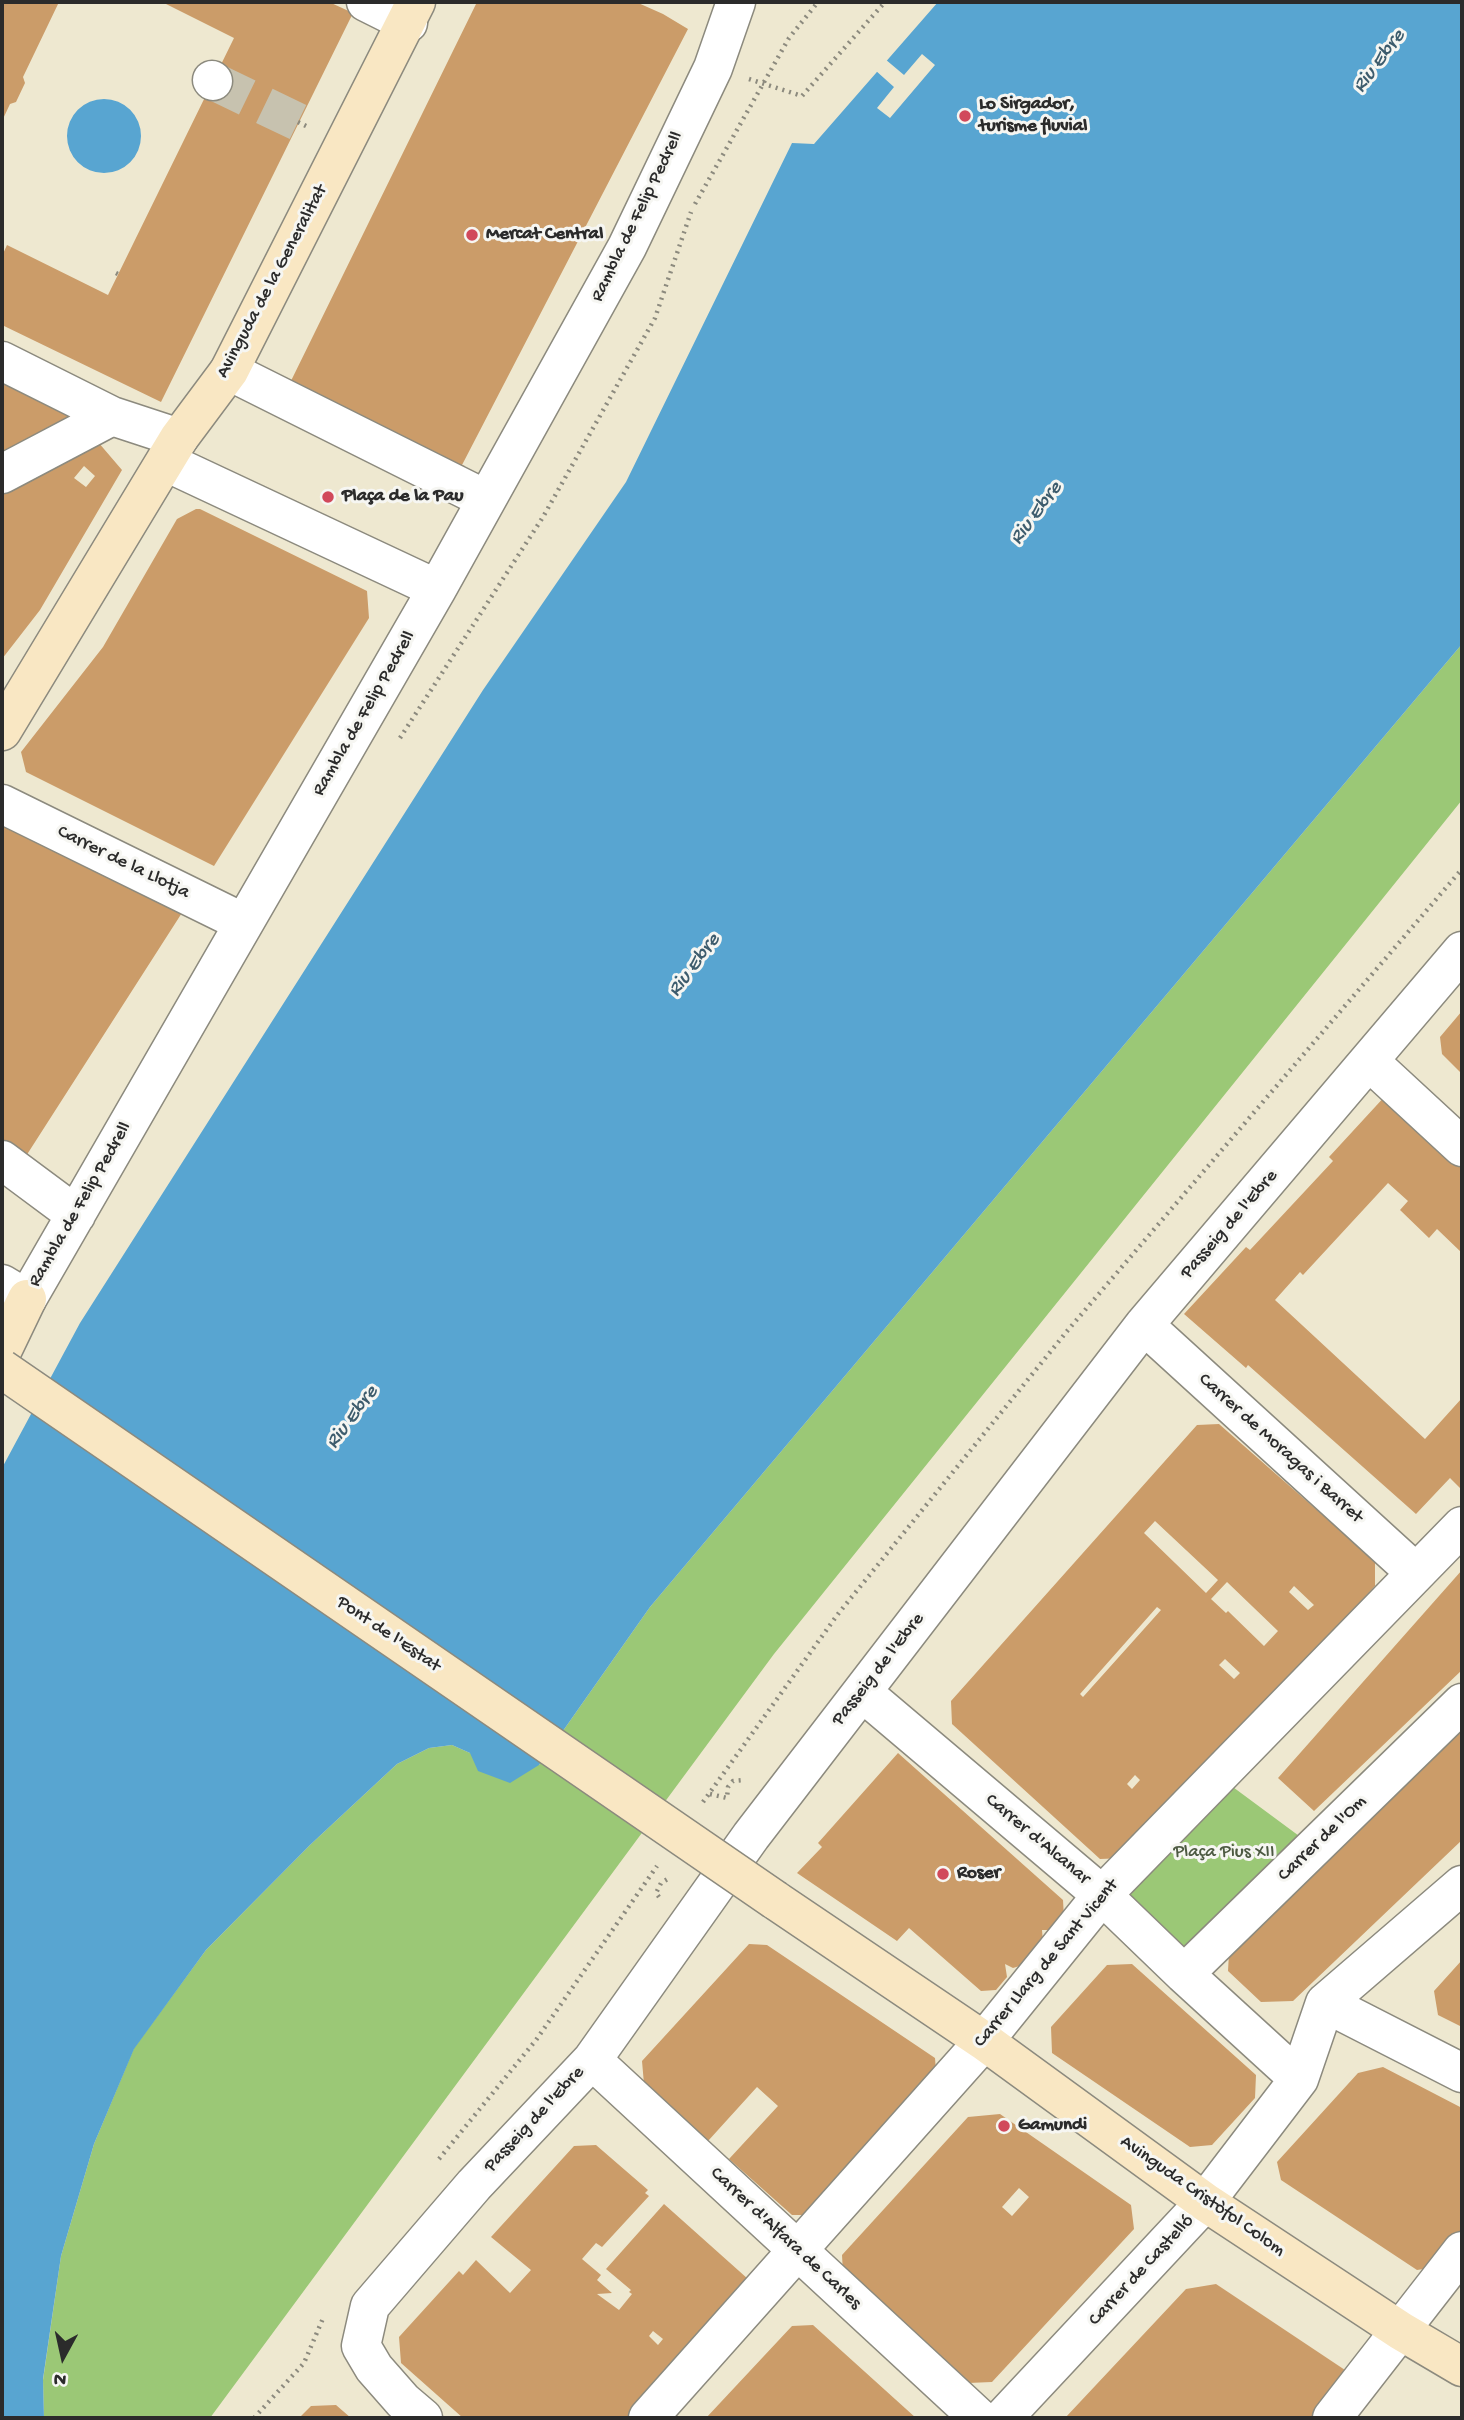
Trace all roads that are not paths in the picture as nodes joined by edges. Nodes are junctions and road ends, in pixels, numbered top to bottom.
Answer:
1 (366, 2) edge
2 (736, 2) edge
3 (761, 2) edge
4 (412, 12) edge
5 (713, 68) junction
6 (2, 361) edge
7 (229, 371) junction
8 (112, 416) junction
9 (172, 450) junction
10 (2, 474) edge
11 (485, 499) junction
12 (437, 589) junction
13 (2, 731) edge
14 (2, 804) edge
15 (244, 922) junction
16 (1462, 951) edge
17 (1370, 1062) junction
18 (1462, 1147) edge
19 (2, 1160) edge
20 (75, 1215) junction
21 (14, 1292) edge
22 (1144, 1325) junction
23 (2, 1351) edge
24 (2, 1369) edge
25 (1462, 1526) edge
26 (1416, 1573) junction
27 (862, 1692) junction
28 (1462, 1703) edge
29 (1462, 1885) edge
30 (1102, 1895) junction
31 (775, 1900) joint
32 (1184, 1974) junction
33 (1325, 2003) junction
34 (984, 2041) junction
35 (592, 2060) junction
36 (1462, 2073) edge
37 (1299, 2079) junction
38 (1205, 2202) junction
39 (797, 2250) junction
40 (1462, 2251) edge
41 (1401, 2331) junction
42 (1462, 2367) edge
43 (413, 2410) edge
44 (648, 2418) edge
45 (979, 2418) edge
46 (1003, 2418) edge
47 (1332, 2418) edge

1 - 4 street
2 - 5 street, Rambla de Felip Pedrell
3 - 5 street, Rambla de Felip Pedrell
4 - 7 street, Avinguda de la Generalitat
5 - 11 street, Rambla de Felip Pedrell
6 - 8 street
7 - 9 street, Avinguda de la Generalitat
7 - 11 street
8 - 9 street
8 - 10 street
9 - 12 street
9 - 13 street, Avinguda de la Generalitat
11 - 12 street, Rambla de Felip Pedrell
12 - 15 street, Rambla de Felip Pedrell
14 - 15 street, Carrer de la Llotja
15 - 20 street, Rambla de Felip Pedrell
16 - 17 street, Passeig de l'Ebre
17 - 18 street
17 - 22 street, Passeig de l'Ebre
19 - 20 street
20 - 21 street, Rambla de Felip Pedrell
21 - 23 street, Rambla de Felip Pedrell
22 - 26 street, Carrer de Moragas i Barret
22 - 27 street, Passeig de l'Ebre
24 - 31 street, Pont de l'Estat, bridge
25 - 26 street, Carrer Llarg de Sant Vicent
26 - 30 street, Carrer Llarg de Sant Vicent
27 - 30 street, Carrer d'Alcanar
27 - 35 street, Passeig de l'Ebre
28 - 32 street, Carrer de l'Om
29 - 33 street
30 - 32 street, Carrer d'Alcanar
30 - 34 street, Carrer Llarg de Sant Vicent
31 - 34 street, Avinguda Cristòfol Colom
32 - 37 street, Carrer d'Alcanar
33 - 36 street
33 - 37 street, Carrer de Castelló
34 - 38 street, Avinguda Cristòfol Colom
34 - 39 street, Carrer Llarg de Sant Vicent
35 - 39 street, Carrer d'Alfara de Carles
35 - 43 street, Passeig de l'Ebre
37 - 38 street, Carrer de Castelló
38 - 41 street, Avinguda Cristòfol Colom
38 - 46 street, Carrer de Castelló
39 - 44 street, Carrer Llarg de Sant Vicent
39 - 45 street, Carrer d'Alfara de Carles
40 - 41 street
41 - 42 street, Avinguda Cristòfol Colom
41 - 47 street

